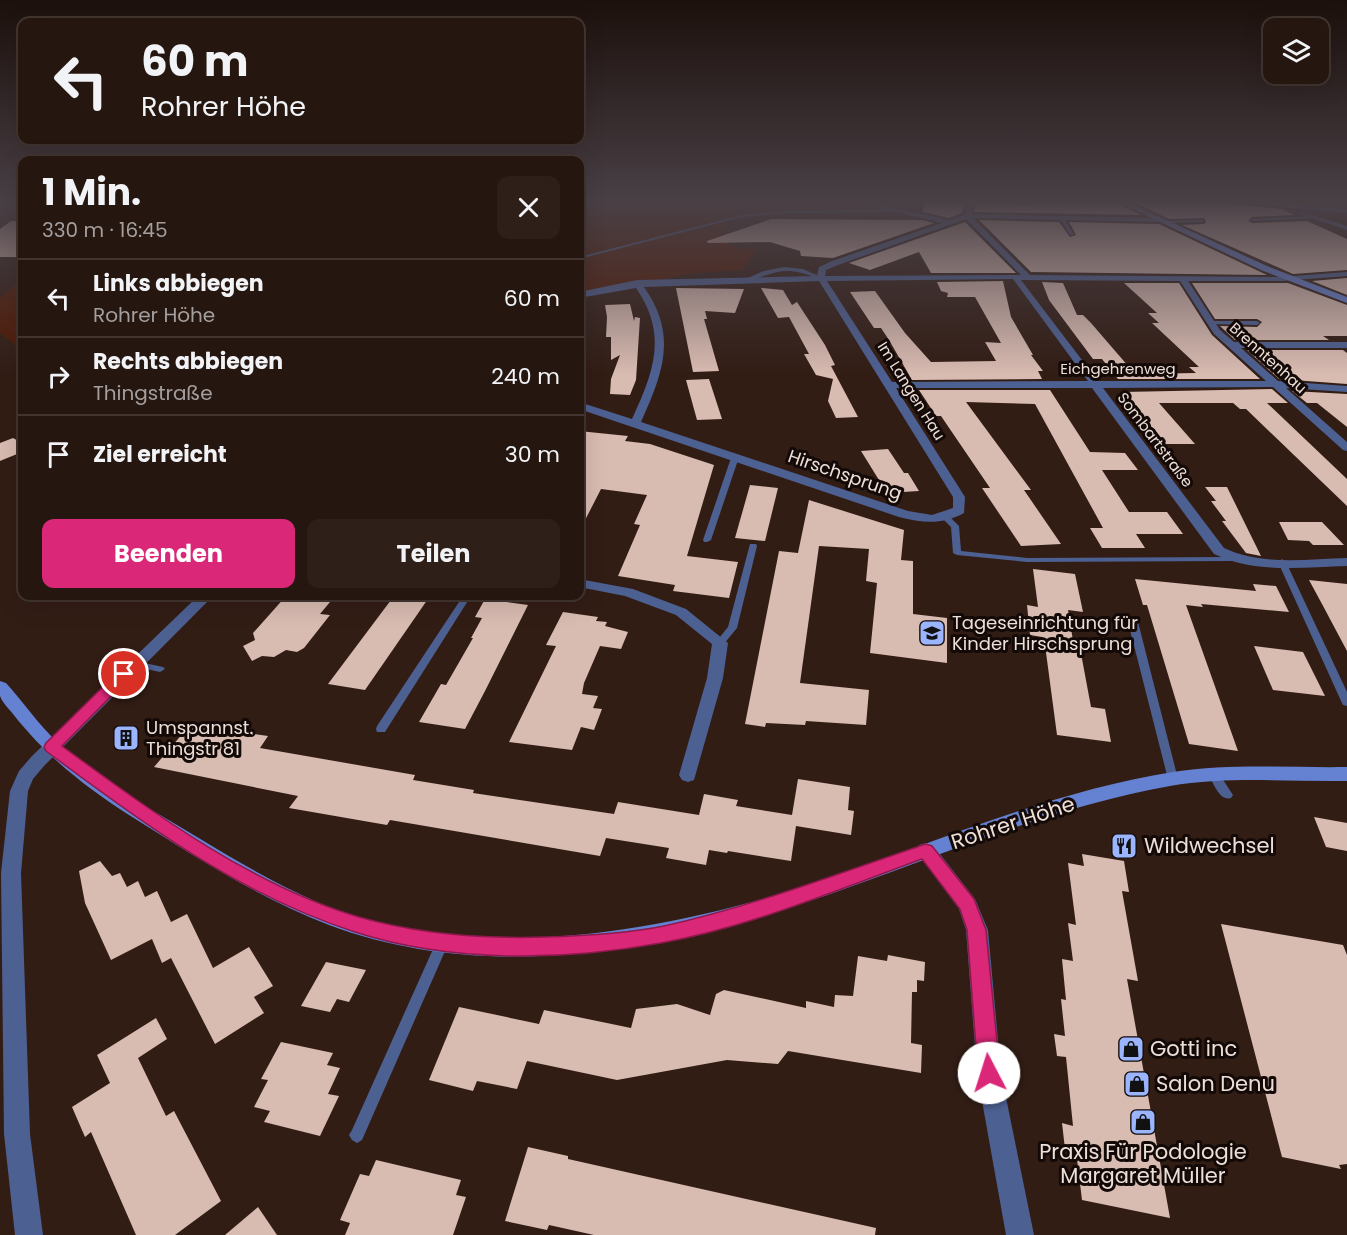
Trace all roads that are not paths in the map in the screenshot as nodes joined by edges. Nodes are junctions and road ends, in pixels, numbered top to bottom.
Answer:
1 (847, 259) edge
2 (1009, 259) edge
3 (1246, 259) edge
4 (1347, 274) edge
5 (821, 278) junction
6 (1016, 278) junction
7 (1029, 278) junction
8 (1289, 278) junction
9 (1183, 279) junction
10 (637, 283) junction
11 (584, 294) edge
12 (1347, 300) edge
13 (1211, 323) junction
14 (1257, 323) dead end
15 (1230, 345) junction
16 (1347, 345) edge
17 (1095, 384) junction
18 (1273, 384) junction
19 (889, 385) junction
20 (1347, 389) edge
21 (584, 407) edge
22 (635, 423) junction
23 (1347, 448) edge
24 (735, 457) junction
25 (946, 518) junction
26 (707, 540) dead end
27 (753, 546) dead end
28 (1231, 559) junction
29 (1282, 562) junction
30 (1347, 562) edge
31 (584, 584) edge
32 (202, 600) edge
33 (464, 600) edge
34 (1132, 622) dead end
35 (720, 643) junction
36 (135, 664) junction
37 (160, 669) dead end
38 (0, 687) edge
39 (1347, 704) edge
40 (381, 729) dead end
41 (52, 747) junction
42 (1214, 774) junction
43 (1347, 774) edge
44 (688, 775) dead end
45 (1173, 778) junction
46 (1227, 795) dead end
47 (926, 851) junction
48 (443, 942) junction
49 (357, 1135) dead end
50 (29, 1235) edge
51 (1020, 1235) edge

1 - 5 street
2 - 7 street
3 - 8 street
4 - 8 street
5 - 6 street
5 - 10 street
5 - 19 street, Im Langen Hau
6 - 7 street
6 - 17 street, Sombartstraße
7 - 9 street
8 - 9 street
8 - 12 street
9 - 13 street, Brenntenhau
10 - 11 street
10 - 22 street
13 - 14 lane
13 - 15 street, Brenntenhau
15 - 16 street
15 - 18 street, Brenntenhau
17 - 18 street, Eichgehrenweg
17 - 19 street, Eichgehrenweg
17 - 28 street, Sombartstraße
18 - 20 street, Eichgehrenweg
18 - 23 street, Brenntenhau
19 - 25 street, Im Langen Hau
21 - 22 street, Hirschsprung
22 - 24 street, Hirschsprung
24 - 25 street, Hirschsprung
24 - 26 lane
25 - 28 lane
27 - 35 lane
28 - 29 street
29 - 30 street
29 - 39 lane
31 - 35 street
32 - 36 street
33 - 40 lane
34 - 45 lane
35 - 44 street
36 - 37 lane
36 - 41 street
38 - 41 street, Rohrer Höhe
41 - 48 street, Rohrer Höhe
41 - 50 street
42 - 43 street, Rohrer Höhe
42 - 45 street, Rohrer Höhe
42 - 46 lane
45 - 47 street, Rohrer Höhe
47 - 48 street, Rohrer Höhe
47 - 51 street
48 - 49 lane

